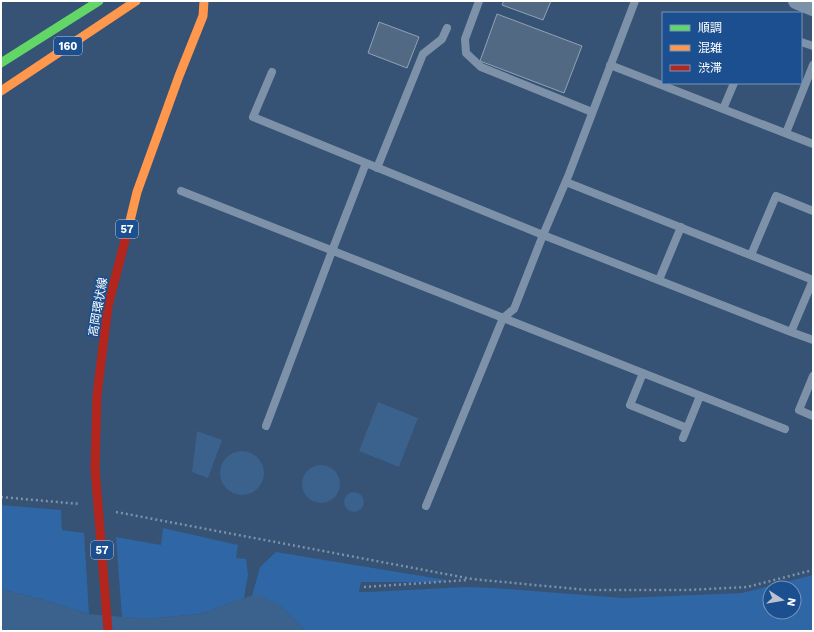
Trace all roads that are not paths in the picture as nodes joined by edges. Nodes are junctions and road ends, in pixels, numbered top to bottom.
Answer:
1 (98, 1) edge
2 (136, 1) edge
3 (204, 1) edge
4 (479, 1) edge
5 (635, 1) edge
6 (796, 1) edge
7 (813, 8) edge
8 (447, 28) dead end
9 (802, 42) edge
10 (813, 46) edge
11 (1, 63) edge
12 (610, 64) junction
13 (813, 65) edge
14 (272, 72) dead end
15 (734, 84) edge
16 (1, 91) edge
17 (724, 109) junction
18 (592, 112) junction
19 (786, 134) junction
20 (813, 144) edge
21 (366, 163) junction
22 (377, 168) junction
23 (566, 182) junction
24 (181, 192) dead end
25 (813, 211) edge
26 (681, 227) junction
27 (543, 235) junction
28 (332, 251) junction
29 (751, 255) junction
30 (659, 280) junction
31 (813, 280) edge
32 (503, 318) junction
33 (791, 332) junction
34 (813, 340) edge
35 (643, 373) junction
36 (813, 376) edge
37 (700, 396) junction
38 (813, 416) edge
39 (266, 426) dead end
40 (687, 428) junction
41 (785, 429) dead end
42 (683, 438) dead end
43 (426, 506) dead end
44 (108, 631) edge

1 - 11 main road, 160
2 - 16 main road, 160
3 - 44 main road, 高岡環状線 / 57, bridge
4 - 18 lane
5 - 12 lane
6 - 7 street
8 - 22 lane
9 - 10 lane
12 - 17 lane
12 - 18 lane
13 - 19 lane
14 - 21 lane
15 - 17 lane
17 - 19 lane
18 - 23 lane
19 - 20 lane
21 - 22 lane
21 - 28 lane
22 - 27 lane
23 - 26 lane
23 - 27 lane
24 - 28 lane
25 - 29 lane
26 - 29 lane
26 - 30 lane
27 - 30 lane
27 - 32 lane
28 - 32 lane
28 - 39 lane
29 - 31 lane
30 - 33 lane
31 - 33 lane
32 - 35 lane
32 - 43 lane
33 - 34 lane
35 - 37 lane
35 - 40 lane
36 - 38 lane
37 - 40 lane
37 - 41 lane
40 - 42 lane

